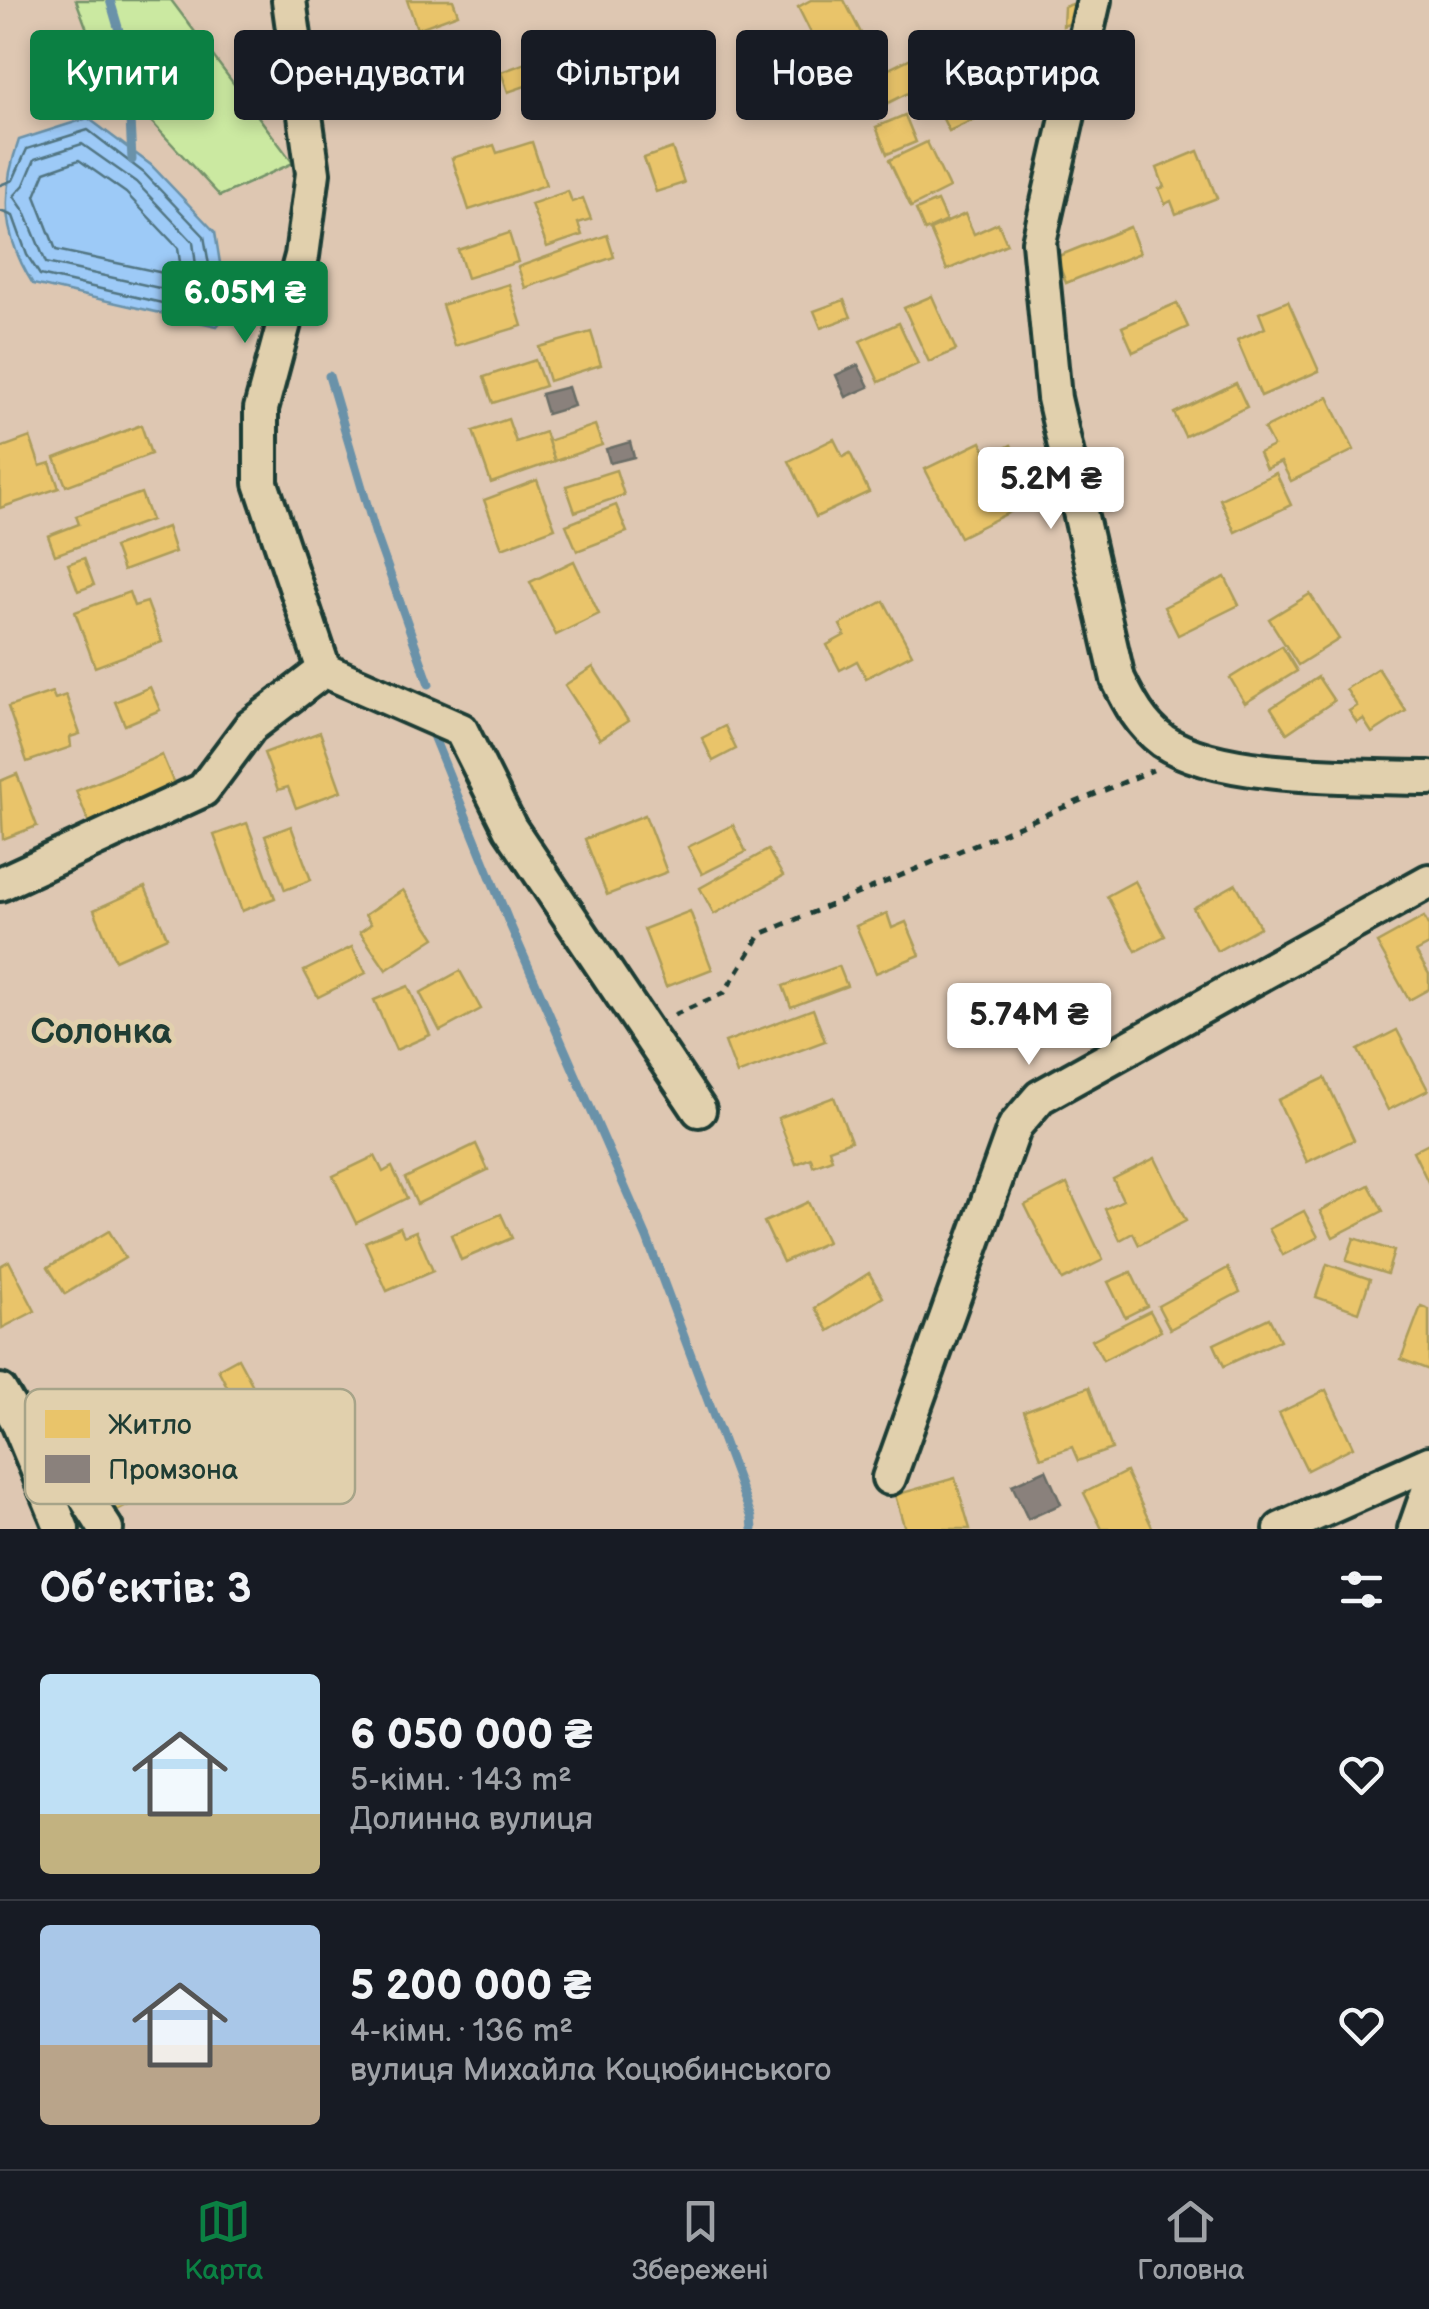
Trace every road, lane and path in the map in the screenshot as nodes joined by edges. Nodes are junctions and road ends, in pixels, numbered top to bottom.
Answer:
1 (289, 0) edge
2 (1094, 0) edge
3 (324, 670) junction
4 (1188, 756) junction
5 (1429, 778) edge
6 (1429, 881) edge
7 (0, 884) edge
8 (662, 1021) dead end
9 (699, 1110) dead end
10 (0, 1390) edge
11 (17, 1420) junction
12 (25, 1427) edge
13 (25, 1439) edge
14 (1429, 1463) edge
15 (889, 1478) dead end
16 (1429, 1488) edge
17 (52, 1504) edge
18 (90, 1504) edge
19 (62, 1529) edge
20 (106, 1529) edge
21 (1281, 1529) edge
22 (1415, 1529) edge

1 - 3 street
2 - 4 street
3 - 7 street
3 - 9 street
4 - 5 street
4 - 8 path
6 - 15 street
10 - 11 street
11 - 12 street
11 - 13 street
14 - 21 street
16 - 22 street
17 - 19 street
18 - 20 street

